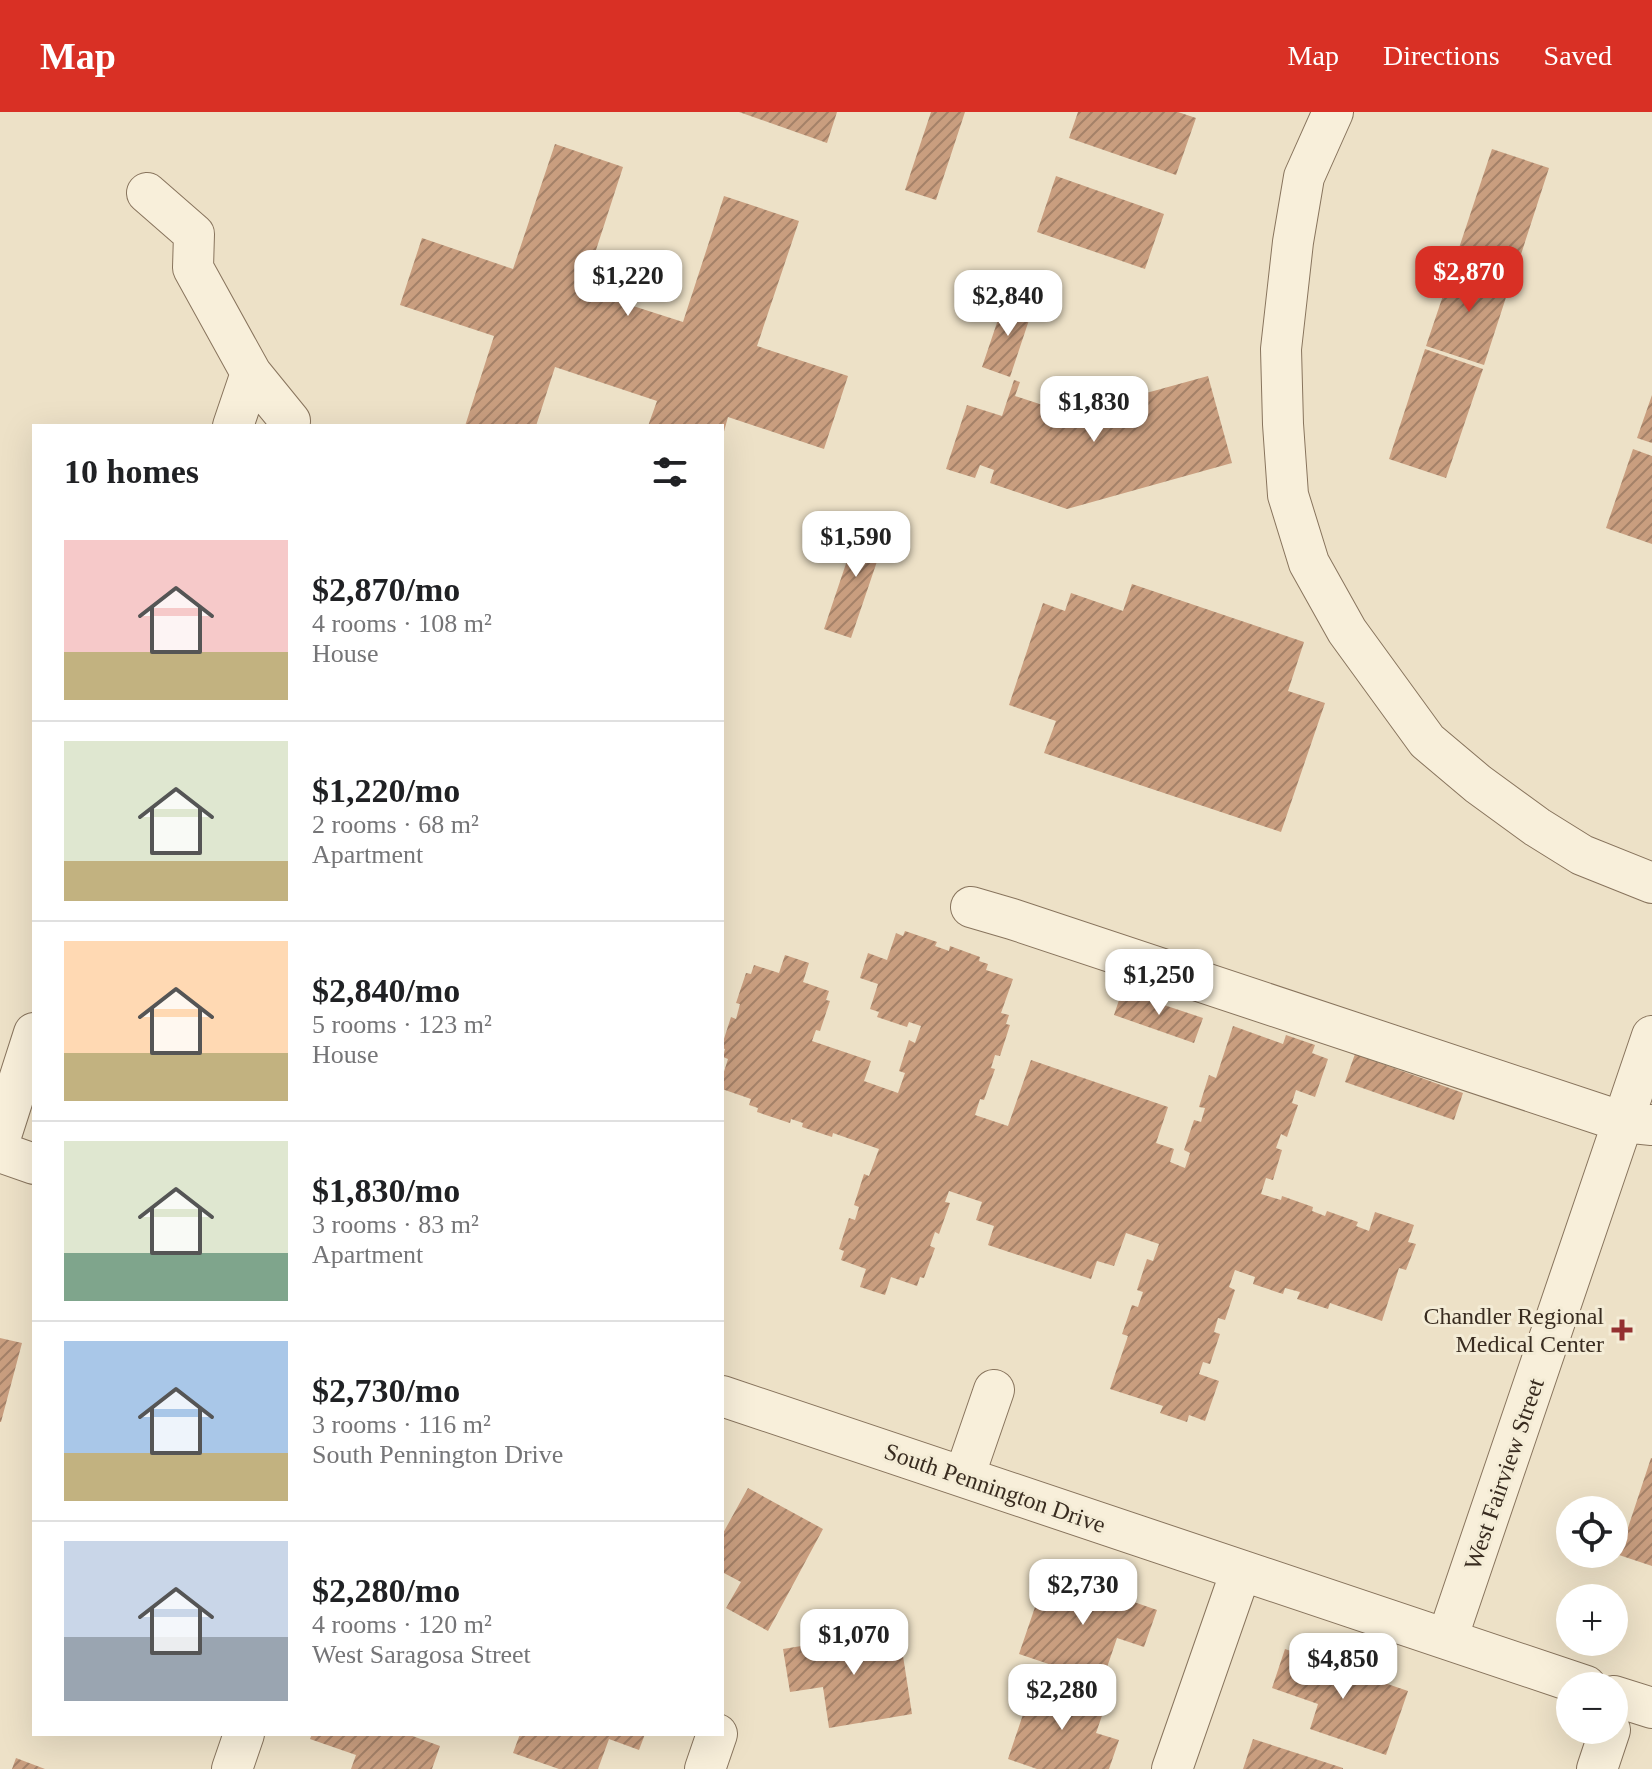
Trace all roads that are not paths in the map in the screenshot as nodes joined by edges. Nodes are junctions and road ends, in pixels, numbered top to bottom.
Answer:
1 (1333, 112) edge
2 (147, 193) dead end
3 (251, 373) junction
4 (234, 424) edge
5 (289, 424) edge
6 (1652, 883) edge
7 (971, 907) dead end
8 (1652, 1036) edge
9 (32, 1039) edge
10 (1638, 1124) edge
11 (0, 1139) edge
12 (1652, 1149) edge
13 (0, 1152) edge
14 (32, 1163) edge
15 (994, 1390) dead end
16 (724, 1397) edge
17 (964, 1477) junction
18 (1241, 1571) junction
19 (1447, 1639) junction
20 (1556, 1682) edge
21 (243, 1736) edge
22 (716, 1736) edge
23 (1605, 1744) edge
24 (232, 1769) edge
25 (705, 1769) edge
26 (1172, 1769) edge
27 (1597, 1769) edge

1 - 6 street
2 - 3 street
3 - 4 street
3 - 5 street
7 - 10 street
8 - 10 street, West Fairview Street
9 - 11 street
10 - 12 street
10 - 19 street, West Fairview Street
13 - 14 street
15 - 17 street
16 - 17 street, South Pennington Drive
17 - 18 street, South Pennington Drive
18 - 19 street, South Pennington Drive
18 - 26 street
19 - 20 street, South Pennington Drive
21 - 24 street
22 - 25 street
23 - 27 street

